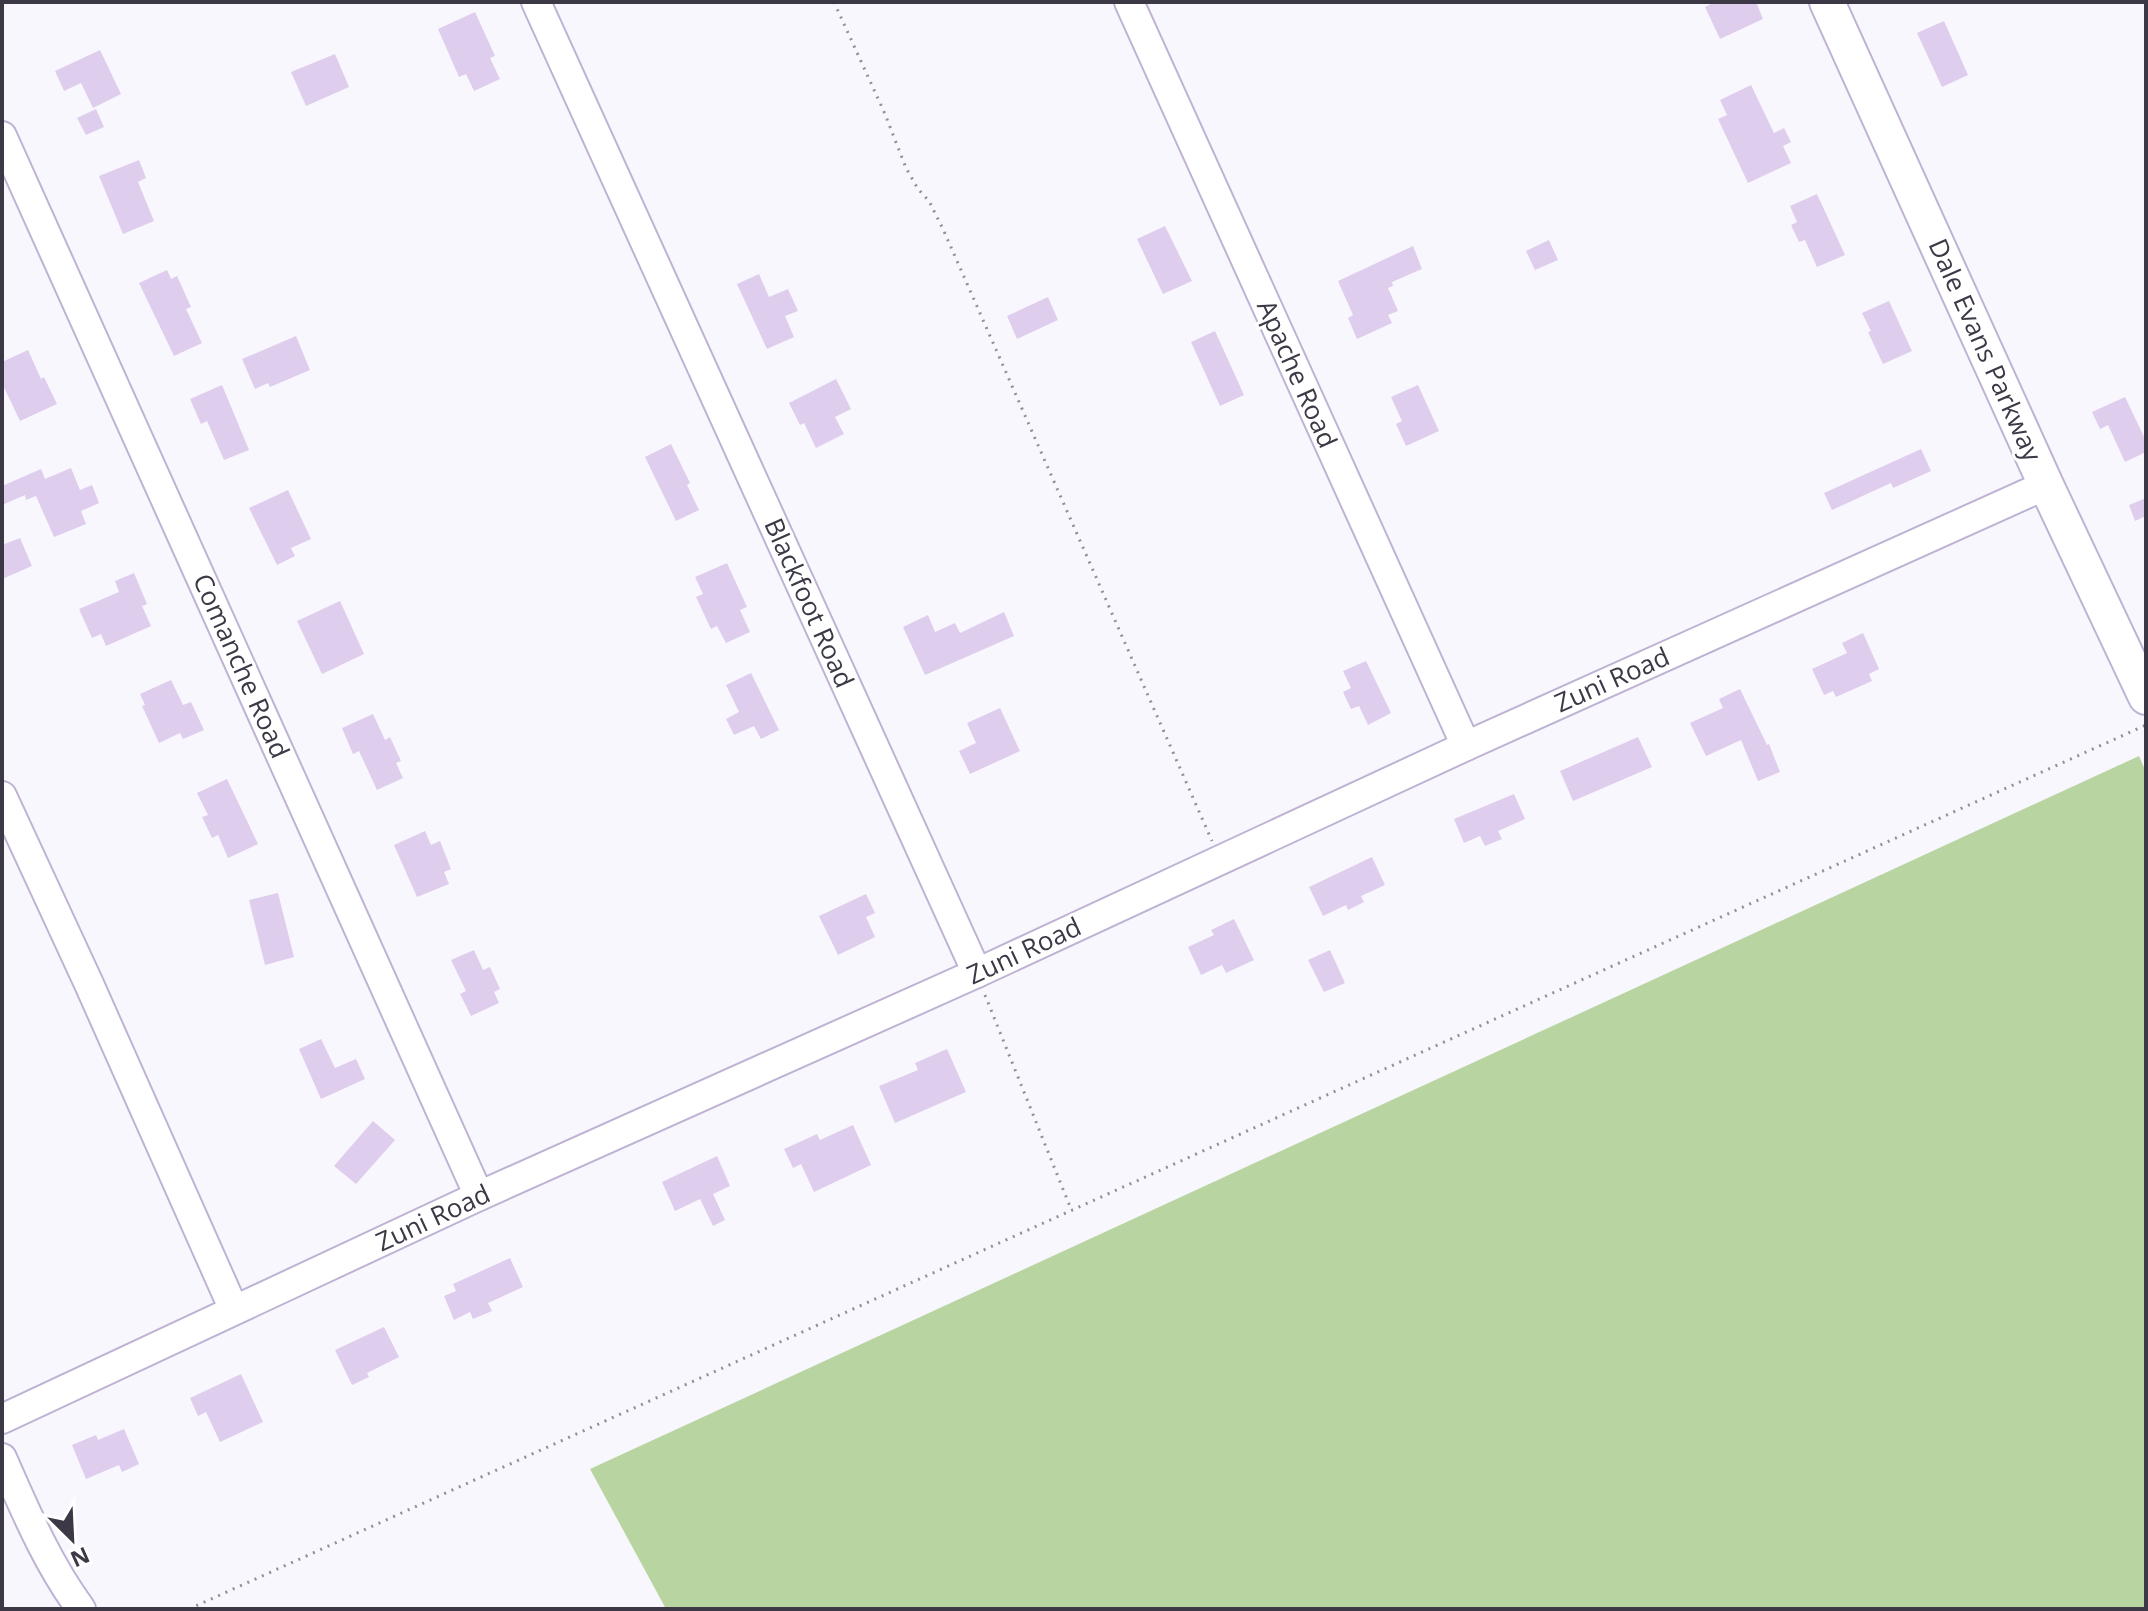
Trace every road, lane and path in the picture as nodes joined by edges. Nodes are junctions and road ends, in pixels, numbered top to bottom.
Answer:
1 (536, 2) edge
2 (834, 2) edge
3 (1129, 2) edge
4 (1827, 2) edge
5 (2, 136) edge
6 (2046, 485) junction
7 (2146, 697) edge
8 (2146, 725) edge
9 (1466, 746) junction
10 (2, 796) edge
11 (1220, 860) junction
12 (977, 973) junction
13 (479, 1196) junction
14 (1071, 1209) junction
15 (234, 1310) junction
16 (2, 1419) edge
17 (2, 1458) edge
18 (81, 1609) edge
19 (189, 1609) edge

1 - 12 street, Blackfoot Road
2 - 11 path
3 - 9 street, Apache Road
4 - 6 main road, Dale Evans Parkway
5 - 13 street, Comanche Road
6 - 7 main road, Dale Evans Parkway
6 - 9 street, Zuni Road
8 - 14 path
9 - 11 street, Zuni Road
10 - 15 street
11 - 12 street, Zuni Road
12 - 13 street, Zuni Road
12 - 14 path
13 - 15 street, Zuni Road
14 - 19 path
15 - 16 street, Zuni Road
17 - 18 street

